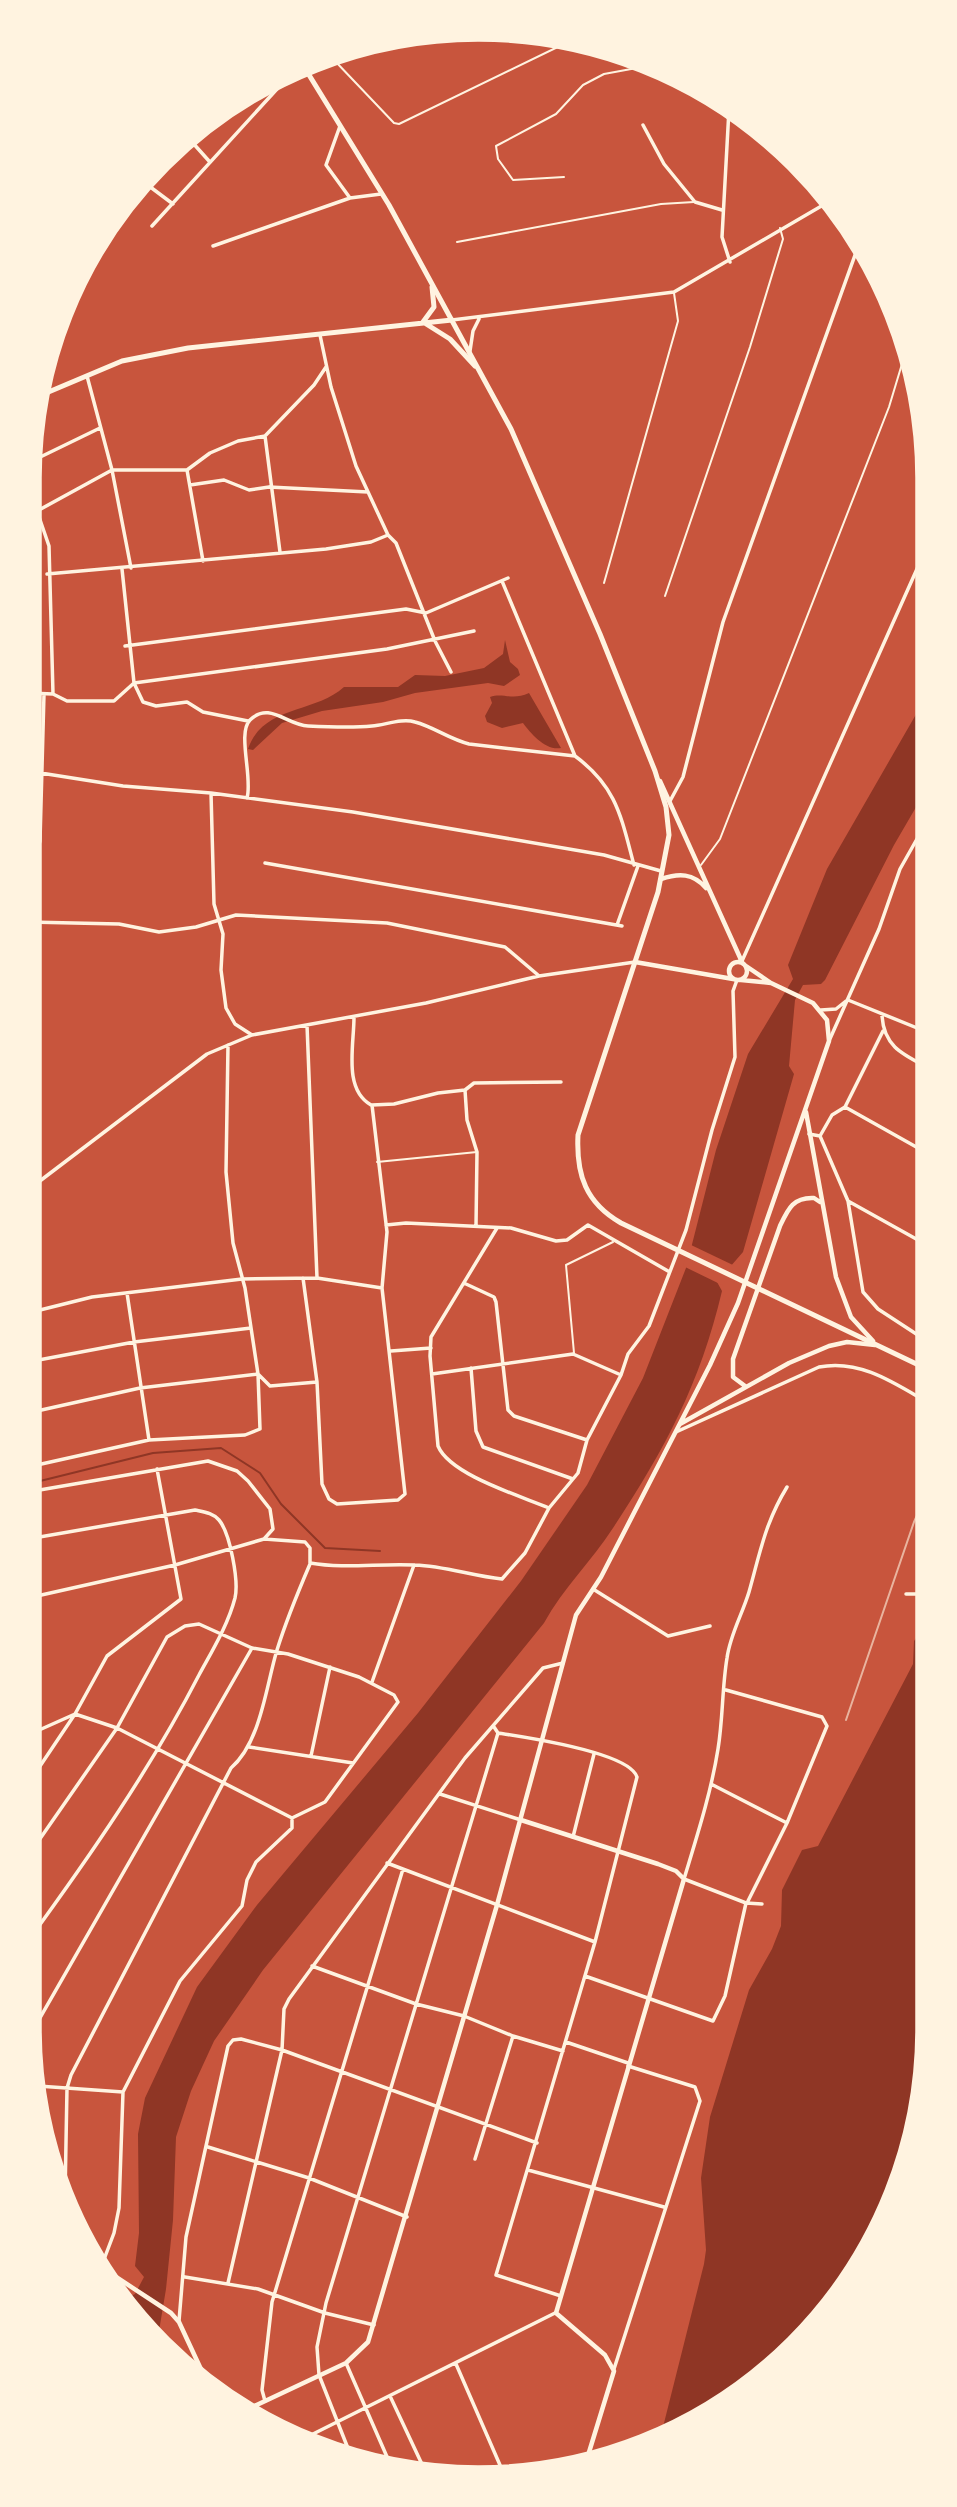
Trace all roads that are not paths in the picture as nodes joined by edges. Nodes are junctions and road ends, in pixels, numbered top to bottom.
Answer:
1 (556, 48) edge
2 (338, 64) edge
3 (632, 69) edge
4 (309, 75) edge
5 (276, 90) edge
6 (729, 119) edge
7 (643, 125) dead end
8 (340, 127) junction
9 (195, 145) edge
10 (209, 162) junction
11 (565, 177) dead end
12 (151, 188) edge
13 (381, 194) junction
14 (351, 198) junction
15 (695, 202) junction
16 (173, 204) junction
17 (821, 206) edge
18 (722, 210) junction
19 (152, 226) dead end
20 (780, 228) junction
21 (457, 242) dead end
22 (213, 246) dead end
23 (855, 255) edge
24 (730, 262) junction
25 (432, 287) junction
26 (674, 292) junction
27 (480, 318) junction
28 (452, 320) junction
29 (424, 322) junction
30 (320, 335) junction
31 (470, 353) junction
32 (902, 364) edge
33 (326, 366) junction
34 (477, 368) junction
35 (87, 376) junction
36 (49, 392) edge
37 (100, 428) junction
38 (265, 436) junction
39 (41, 457) edge
40 (112, 470) junction
41 (187, 470) junction
42 (190, 485) junction
43 (269, 487) junction
44 (368, 492) junction
45 (40, 510) edge
46 (40, 520) edge
47 (388, 534) junction
48 (280, 553) junction
49 (203, 561) junction
50 (131, 568) junction
51 (122, 569) junction
52 (917, 569) edge
53 (49, 574) junction
54 (508, 578) dead end
55 (502, 581) junction
56 (604, 583) dead end
57 (664, 596) dead end
58 (426, 613) junction
59 (474, 631) dead end
60 (435, 641) junction
61 (127, 646) junction
62 (451, 672) dead end
63 (134, 683) junction
64 (40, 694) edge
65 (44, 694) junction
66 (53, 694) junction
67 (248, 721) junction
68 (575, 756) junction
69 (42, 771) junction
70 (655, 771) junction
71 (211, 793) junction
72 (247, 798) junction
73 (670, 801) junction
74 (917, 839) edge
75 (40, 841) edge
76 (265, 863) dead end
77 (636, 866) junction
78 (698, 869) junction
79 (662, 875) junction
80 (712, 897) junction
81 (218, 921) junction
82 (40, 922) edge
83 (635, 962) junction
84 (744, 964) junction
85 (539, 976) junction
86 (737, 980) junction
87 (771, 983) junction
88 (848, 1000) junction
89 (821, 1010) junction
90 (882, 1016) junction
91 (354, 1017) junction
92 (307, 1025) junction
93 (917, 1028) edge
94 (883, 1031) junction
95 (252, 1035) junction
96 (829, 1041) junction
97 (228, 1044) junction
98 (917, 1061) edge
99 (561, 1082) dead end
100 (465, 1090) junction
101 (372, 1105) junction
102 (845, 1107) junction
103 (805, 1111) junction
104 (809, 1134) junction
105 (820, 1136) junction
106 (917, 1147) edge
107 (477, 1152) junction
108 (377, 1162) junction
109 (40, 1181) edge
110 (848, 1201) junction
111 (821, 1203) junction
112 (386, 1225) junction
113 (476, 1226) junction
114 (497, 1228) junction
115 (917, 1239) edge
116 (614, 1242) junction
117 (668, 1271) junction
118 (303, 1278) junction
119 (317, 1278) junction
120 (242, 1279) junction
121 (466, 1284) junction
122 (382, 1289) junction
123 (127, 1293) junction
124 (40, 1309) edge
125 (251, 1328) junction
126 (917, 1334) edge
127 (134, 1342) junction
128 (876, 1345) junction
129 (430, 1348) junction
130 (390, 1352) junction
131 (573, 1354) junction
132 (40, 1360) edge
133 (505, 1363) junction
134 (917, 1364) edge
135 (471, 1368) junction
136 (258, 1374) junction
137 (432, 1374) junction
138 (621, 1375) junction
139 (317, 1382) junction
140 (746, 1386) junction
141 (140, 1388) junction
142 (917, 1396) edge
143 (40, 1410) edge
144 (680, 1424) junction
145 (676, 1432) junction
146 (149, 1440) junction
147 (587, 1440) junction
148 (40, 1465) edge
149 (157, 1469) junction
150 (573, 1479) junction
151 (787, 1487) dead end
152 (40, 1490) edge
153 (549, 1508) junction
154 (166, 1513) junction
155 (40, 1537) edge
156 (264, 1539) junction
157 (230, 1548) junction
158 (310, 1563) junction
159 (414, 1564) junction
160 (176, 1565) junction
161 (593, 1589) junction
162 (906, 1594) dead end
163 (917, 1594) edge
164 (40, 1595) edge
165 (710, 1626) dead end
166 (221, 1633) junction
167 (252, 1648) junction
168 (276, 1653) junction
169 (563, 1663) junction
170 (330, 1667) junction
171 (373, 1682) junction
172 (726, 1690) junction
173 (75, 1714) junction
174 (494, 1727) junction
175 (117, 1728) junction
176 (40, 1730) edge
177 (498, 1733) junction
178 (542, 1739) junction
179 (249, 1747) junction
180 (156, 1751) junction
181 (595, 1753) junction
182 (311, 1756) junction
183 (353, 1763) junction
184 (186, 1765) junction
185 (40, 1766) edge
186 (711, 1784) junction
187 (225, 1785) junction
188 (440, 1794) junction
189 (474, 1807) junction
190 (292, 1818) junction
191 (521, 1820) junction
192 (787, 1823) junction
193 (573, 1837) junction
194 (40, 1839) edge
195 (619, 1852) junction
196 (387, 1863) junction
197 (403, 1869) junction
198 (684, 1879) junction
199 (452, 1888) junction
200 (747, 1902) junction
201 (762, 1904) dead end
202 (497, 1905) junction
203 (40, 1923) edge
204 (595, 1942) junction
205 (312, 1966) junction
206 (585, 1976) junction
207 (367, 1986) junction
208 (648, 1998) junction
209 (416, 2004) junction
210 (464, 2016) junction
211 (40, 2018) edge
212 (513, 2036) junction
213 (566, 2042) junction
214 (282, 2050) junction
215 (563, 2051) junction
216 (628, 2064) junction
217 (341, 2072) junction
218 (44, 2086) edge
219 (67, 2088) junction
220 (392, 2090) junction
221 (123, 2092) junction
222 (438, 2109) junction
223 (486, 2125) junction
224 (537, 2143) junction
225 (208, 2147) junction
226 (475, 2159) dead end
227 (255, 2162) junction
228 (528, 2170) junction
229 (65, 2173) edge
230 (309, 2178) junction
231 (591, 2187) junction
232 (358, 2198) junction
233 (664, 2207) junction
234 (407, 2217) junction
235 (105, 2257) edge
236 (185, 2277) junction
237 (119, 2279) edge
238 (228, 2284) junction
239 (561, 2296) junction
240 (274, 2297) junction
241 (325, 2313) junction
242 (556, 2313) junction
243 (179, 2322) junction
244 (374, 2325) junction
245 (346, 2363) junction
246 (456, 2364) junction
247 (199, 2366) edge
248 (614, 2371) junction
249 (319, 2375) junction
250 (390, 2396) junction
251 (265, 2401) junction
252 (256, 2405) edge
253 (366, 2407) junction
254 (339, 2421) junction
255 (313, 2434) edge
256 (347, 2446) edge
257 (589, 2453) edge
258 (387, 2457) edge
259 (421, 2463) edge
260 (500, 2466) edge

1 - 2 lane
3 - 11 lane
4 - 8 main road
5 - 10 street
6 - 18 street
7 - 15 street
8 - 13 main road
8 - 14 street
9 - 10 street
10 - 16 street
12 - 16 street
13 - 14 street
13 - 25 main road
14 - 22 street
15 - 18 street
15 - 21 lane
16 - 19 street
17 - 20 street
18 - 24 street
20 - 24 street
20 - 57 lane
23 - 73 street
24 - 26 street
25 - 28 main road
25 - 29 main road
26 - 27 street
26 - 56 lane
27 - 28 street
27 - 31 street
28 - 29 main road
28 - 31 main road
29 - 30 main road
29 - 34 main road
30 - 33 street
30 - 35 main road
31 - 34 main road
32 - 78 lane
33 - 38 street
33 - 44 street
34 - 70 main road
35 - 36 main road
35 - 37 street
37 - 39 street
37 - 40 street
38 - 41 street
38 - 43 street
40 - 41 street
40 - 45 street
40 - 50 street
41 - 42 street
42 - 43 street
42 - 49 street
43 - 44 street
43 - 48 street
44 - 47 street
46 - 53 street
47 - 48 street
47 - 58 street
48 - 49 street
49 - 50 street
50 - 51 street
51 - 53 street
51 - 61 street
52 - 84 street
53 - 66 street
54 - 55 street
55 - 58 street
55 - 68 street
58 - 60 street
58 - 61 street
59 - 60 street
60 - 62 street
60 - 63 street
61 - 63 street
63 - 66 street
63 - 67 street
64 - 65 street
65 - 66 street
65 - 69 street
67 - 68 street
67 - 72 street
68 - 77 street
69 - 71 street
69 - 75 street
70 - 73 main road
70 - 79 main road
71 - 72 street
71 - 81 street
72 - 77 street
73 - 78 main road
74 - 88 street
76 - 77 street
77 - 79 street
78 - 80 main road
79 - 80 main road
79 - 83 main road
80 - 84 main road
81 - 82 street
81 - 85 street
81 - 95 street
83 - 85 street
83 - 86 main road
83 - 128 main road
84 - 86 main road
84 - 86 main road
84 - 87 main road
85 - 91 street
86 - 87 main road
86 - 117 street
87 - 89 main road
88 - 89 street
88 - 90 street
88 - 96 street
89 - 96 main road
90 - 93 street
90 - 94 street
91 - 92 street
91 - 101 street
92 - 95 street
92 - 119 street
94 - 98 street
94 - 102 street
95 - 97 street
96 - 103 main road
97 - 109 street
97 - 120 street
99 - 100 street
100 - 101 street
100 - 107 street
101 - 108 street
102 - 105 street
102 - 106 street
103 - 104 main road
103 - 144 main road
104 - 105 street
104 - 111 main road
105 - 110 street
107 - 108 lane
107 - 113 street
108 - 112 street
110 - 115 street
110 - 126 street
111 - 128 main road
111 - 140 main road
112 - 113 street
112 - 122 street
113 - 114 street
114 - 116 street
114 - 121 street
116 - 117 street
116 - 131 lane
117 - 138 street
118 - 119 street
118 - 120 street
118 - 139 street
119 - 122 street
120 - 123 street
120 - 125 street
121 - 129 street
121 - 133 street
122 - 130 street
123 - 124 street
123 - 127 street
125 - 127 street
125 - 136 street
127 - 132 street
127 - 141 street
128 - 134 main road
128 - 140 main road
129 - 130 street
129 - 137 street
130 - 139 street
131 - 133 street
131 - 138 street
133 - 135 street
133 - 147 street
135 - 137 street
135 - 150 street
136 - 139 street
136 - 141 street
136 - 146 street
137 - 153 street
138 - 147 street
140 - 144 main road
141 - 143 street
141 - 146 street
142 - 145 street
144 - 145 main road
145 - 161 main road
146 - 148 street
147 - 150 street
149 - 152 street
149 - 154 street
149 - 156 street
150 - 153 street
151 - 172 street
153 - 159 street
154 - 155 street
154 - 157 street
154 - 160 street
156 - 157 street
156 - 158 street
157 - 160 street
157 - 166 street
158 - 159 street
158 - 168 street
159 - 171 street
160 - 164 street
160 - 173 street
161 - 165 street
161 - 169 main road
162 - 163 street
166 - 167 street
166 - 175 street
166 - 180 street
167 - 168 street
167 - 184 street
168 - 170 street
168 - 179 street
169 - 174 street
169 - 178 main road
170 - 171 street
170 - 182 street
171 - 183 street
172 - 186 street
172 - 192 street
173 - 175 street
173 - 176 street
173 - 185 street
174 - 177 street
174 - 188 street
175 - 180 street
175 - 194 street
177 - 178 street
177 - 189 street
178 - 181 street
178 - 191 main road
179 - 182 street
179 - 187 street
180 - 184 street
180 - 203 street
181 - 193 street
181 - 195 street
182 - 183 street
183 - 190 street
184 - 187 street
184 - 211 street
186 - 192 street
186 - 198 street
187 - 190 street
187 - 219 street
188 - 189 street
188 - 196 street
189 - 191 street
189 - 199 street
190 - 221 street
191 - 193 main road
191 - 202 main road
192 - 200 street
193 - 195 main road
195 - 198 main road
195 - 204 street
196 - 197 street
196 - 205 street
197 - 199 street
197 - 207 street
198 - 200 street
198 - 208 main road
199 - 202 street
199 - 209 street
200 - 201 street
200 - 208 street
202 - 204 street
202 - 210 main road
204 - 206 street
205 - 207 street
205 - 214 street
206 - 208 street
206 - 213 street
207 - 209 street
207 - 217 street
208 - 216 main road
209 - 210 street
209 - 220 street
210 - 212 street
210 - 222 main road
212 - 215 street
212 - 223 street
213 - 215 street
213 - 216 street
214 - 217 street
214 - 225 street
214 - 227 street
215 - 224 street
216 - 231 main road
216 - 233 street
217 - 220 street
217 - 230 street
218 - 219 street
219 - 221 street
219 - 229 street
220 - 222 street
220 - 232 street
221 - 235 street
222 - 223 street
222 - 234 main road
223 - 224 street
223 - 226 street
224 - 228 street
225 - 227 street
225 - 236 street
227 - 230 street
227 - 238 street
228 - 231 street
228 - 239 street
230 - 232 street
230 - 240 street
231 - 233 street
231 - 239 main road
232 - 234 street
232 - 241 street
233 - 248 street
234 - 244 main road
236 - 238 street
236 - 243 street
237 - 243 main road
238 - 240 street
239 - 242 main road
240 - 241 street
240 - 251 street
241 - 244 street
241 - 249 street
242 - 246 street
242 - 248 main road
243 - 247 main road
244 - 245 main road
245 - 249 main road
245 - 253 street
246 - 250 street
246 - 260 street
248 - 257 main road
249 - 251 main road
249 - 254 street
250 - 253 street
250 - 259 street
251 - 252 main road
253 - 254 street
253 - 258 street
254 - 255 street
254 - 256 street

